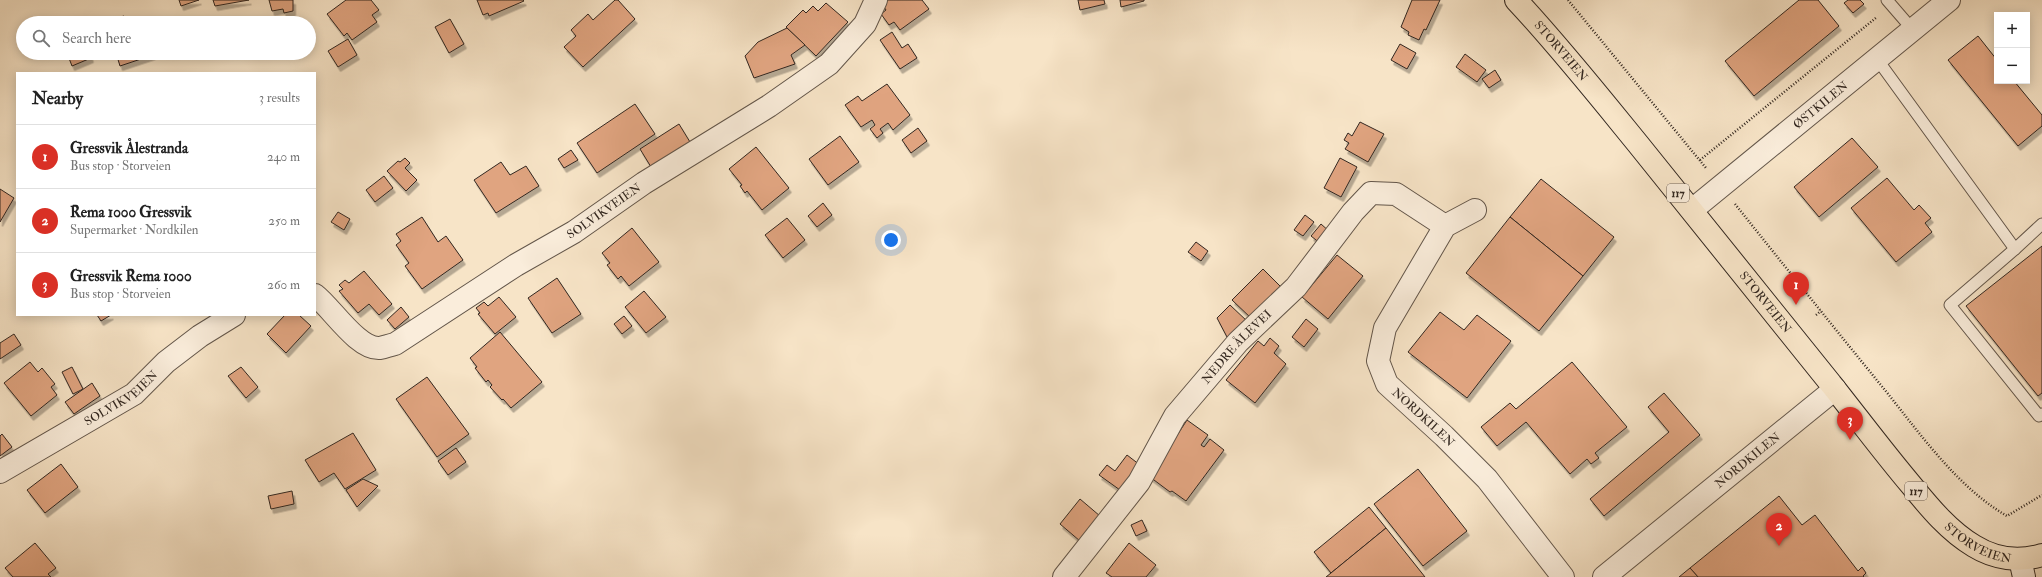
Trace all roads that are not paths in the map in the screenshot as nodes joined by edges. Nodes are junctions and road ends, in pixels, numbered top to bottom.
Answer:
1 (876, 0) edge
2 (1516, 0) edge
3 (1949, 0) edge
4 (1889, 3) edge
5 (1913, 30) junction
6 (1877, 58) junction
7 (1476, 210) dead end
8 (1692, 210) junction
9 (2042, 224) edge
10 (1445, 226) junction
11 (2015, 249) junction
12 (316, 296) edge
13 (232, 316) edge
14 (1835, 389) junction
15 (2042, 414) edge
16 (0, 472) edge
17 (2042, 555) edge
18 (2022, 568) edge
19 (1064, 577) edge
20 (1563, 577) edge
21 (1604, 577) edge

1 - 12 street, SOLVIKVEIEN
2 - 8 main road, STORVEIEN / 117
3 - 5 street, ØSTKILEN
4 - 5 lane
5 - 6 street, ØSTKILEN
6 - 8 street, ØSTKILEN
6 - 11 lane
7 - 10 street
8 - 14 main road, STORVEIEN / 117
9 - 11 lane
10 - 19 street, NEDRE ÅLEVEI
10 - 20 street, NORDKILEN
11 - 15 lane
13 - 16 street, SOLVIKVEIEN
14 - 18 main road, STORVEIEN / 117
14 - 21 street, NORDKILEN
17 - 18 main road, STORVEIEN / 117

